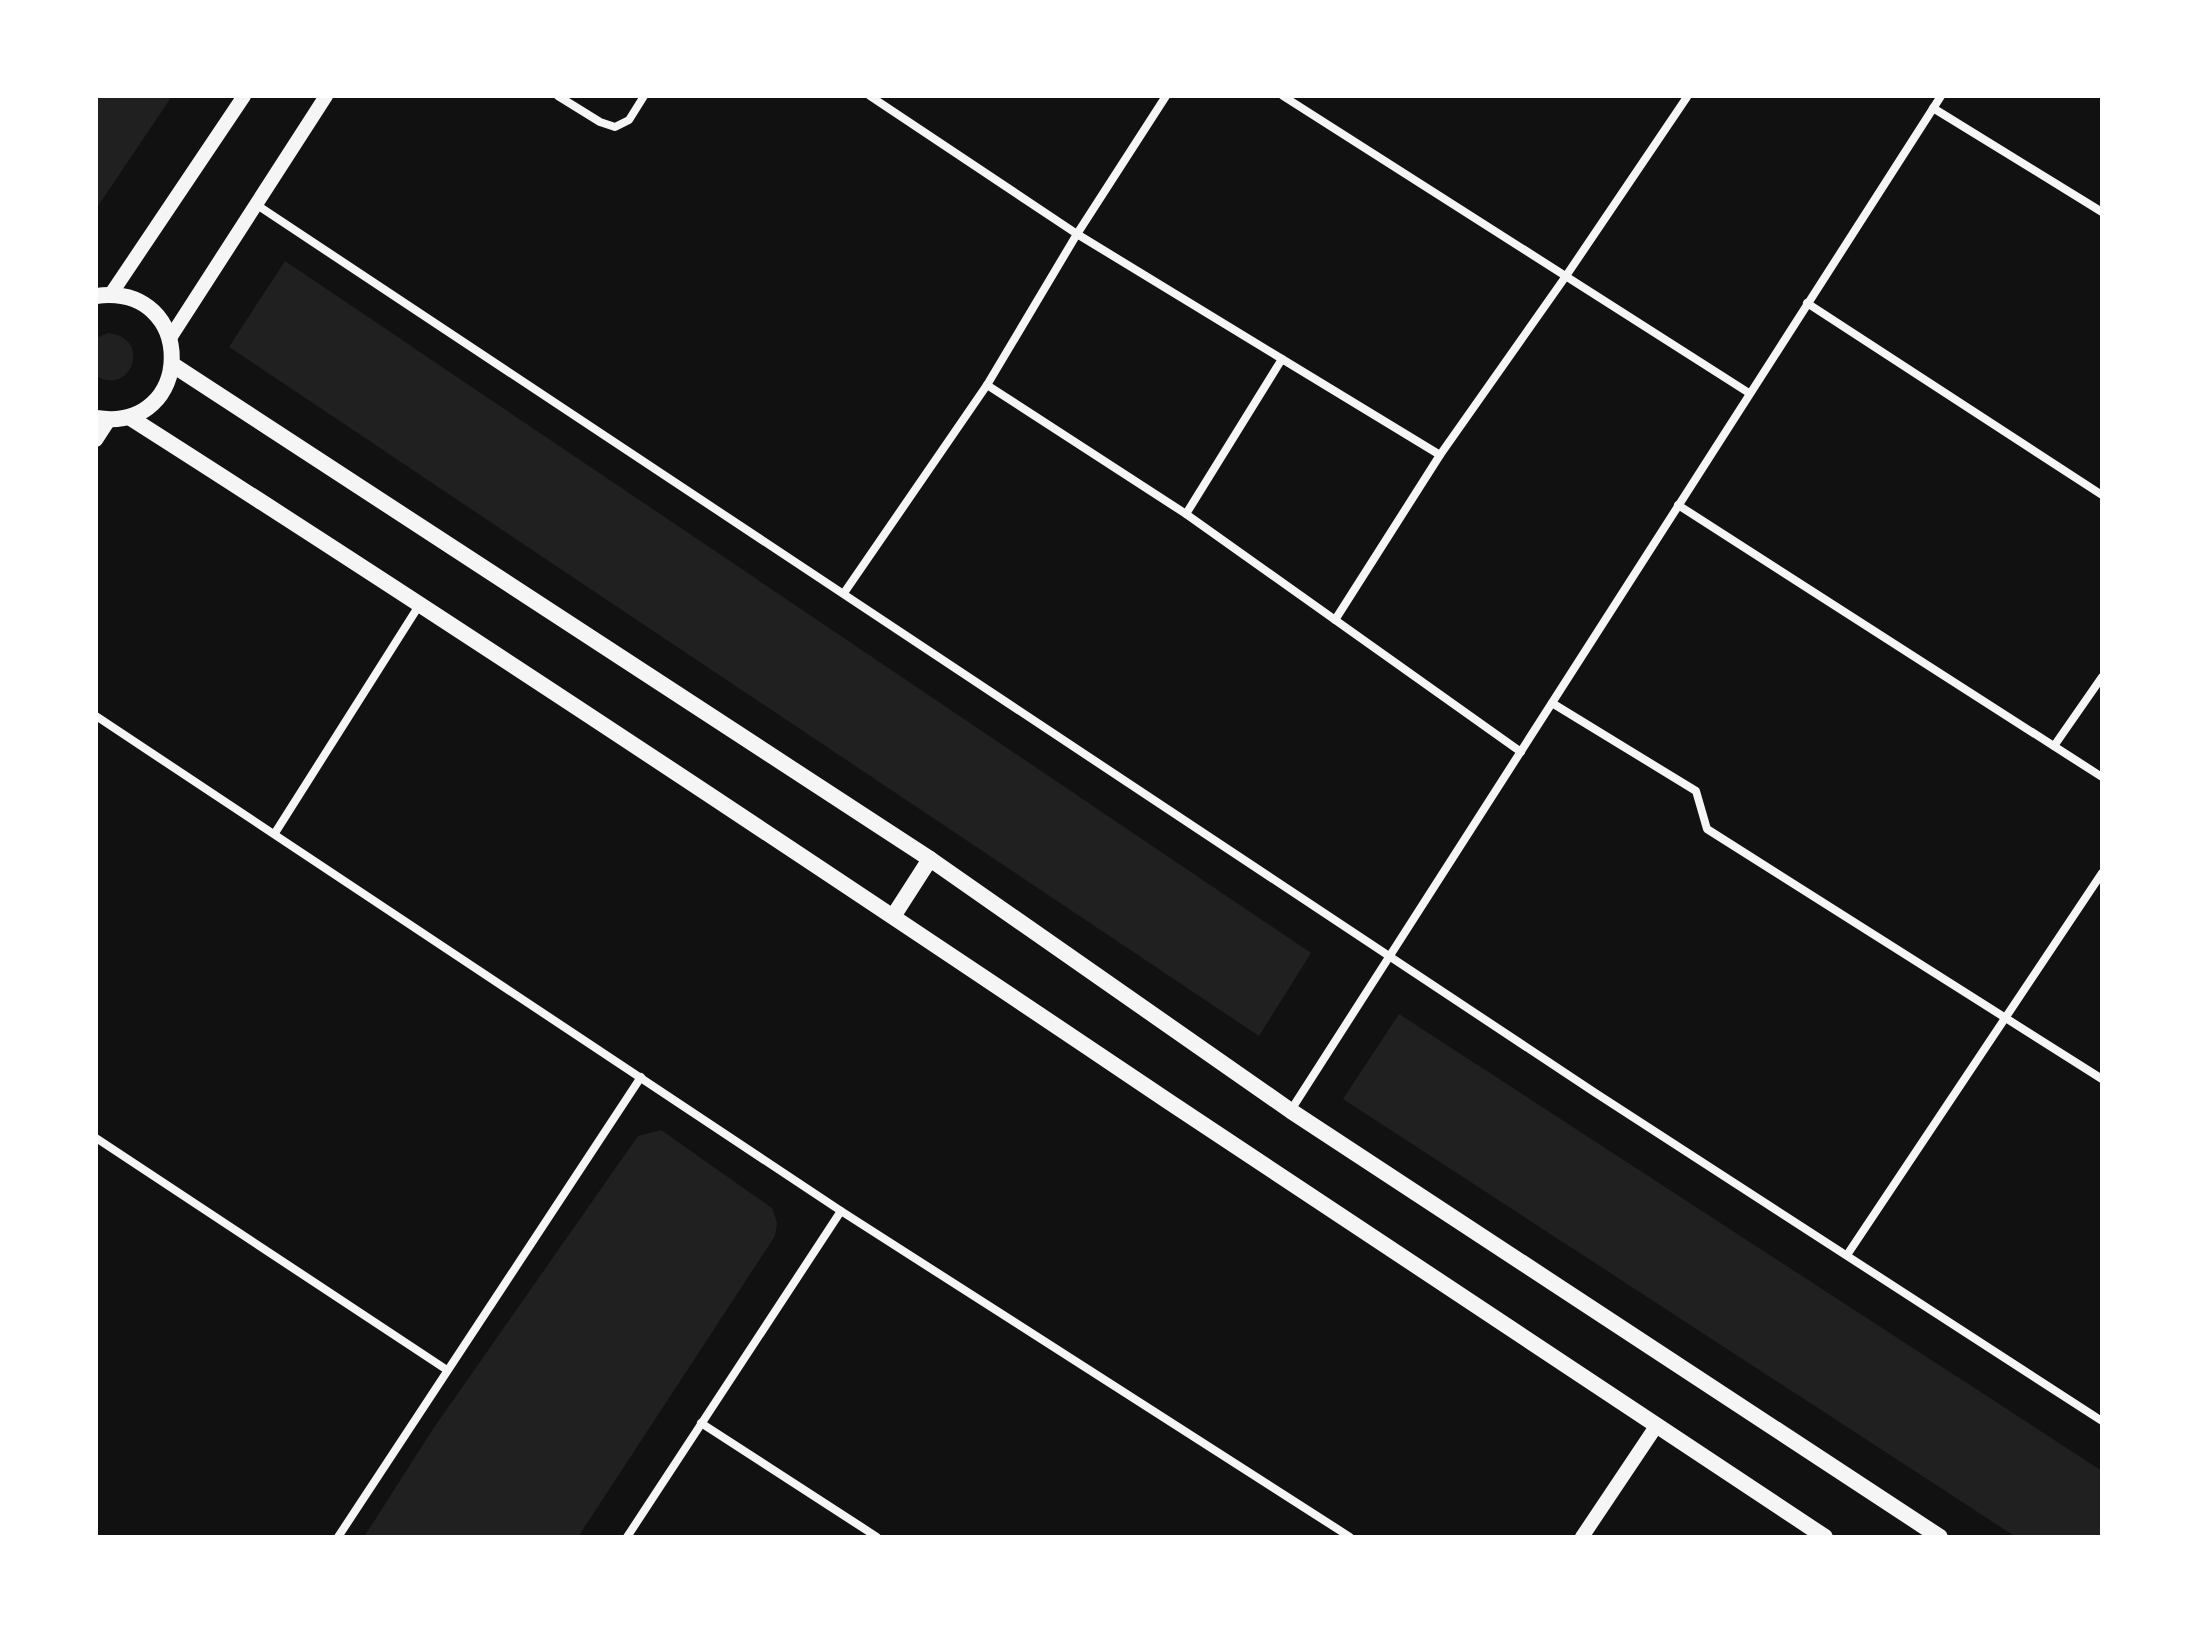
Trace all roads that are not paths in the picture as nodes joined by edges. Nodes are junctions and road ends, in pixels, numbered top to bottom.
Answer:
1 (244, 96) edge
2 (326, 96) edge
3 (558, 96) edge
4 (644, 96) edge
5 (870, 96) edge
6 (1166, 96) edge
7 (1283, 96) edge
8 (1687, 96) edge
9 (1941, 96) edge
10 (1933, 108) junction
11 (257, 205) junction
12 (2102, 212) edge
13 (1077, 234) junction
14 (1566, 276) junction
15 (103, 295) edge
16 (1807, 303) junction
17 (170, 338) junction
18 (1282, 359) junction
19 (173, 365) junction
20 (987, 385) junction
21 (1749, 393) junction
22 (129, 417) junction
23 (103, 419) edge
24 (96, 440) edge
25 (1440, 455) junction
26 (2102, 495) edge
27 (1678, 505) junction
28 (1186, 514) junction
29 (844, 593) junction
30 (420, 603) junction
31 (1335, 620) junction
32 (2102, 677) edge
33 (1552, 703) junction
34 (96, 716) edge
35 (2054, 746) junction
36 (1521, 752) junction
37 (2102, 777) edge
38 (275, 833) junction
39 (930, 859) junction
40 (2102, 873) edge
41 (894, 915) junction
42 (1390, 956) junction
43 (2006, 1017) junction
44 (641, 1077) junction
45 (2102, 1079) edge
46 (1291, 1111) junction
47 (96, 1138) edge
48 (841, 1211) junction
49 (1847, 1255) junction
50 (447, 1370) junction
51 (2102, 1421) edge
52 (701, 1423) junction
53 (1657, 1425) junction
54 (338, 1537) edge
55 (627, 1537) edge
56 (877, 1537) edge
57 (1350, 1537) edge
58 (1582, 1537) edge
59 (1825, 1537) edge
60 (1940, 1537) edge

1 - 15 street
2 - 11 street
3 - 4 street
5 - 13 street
6 - 13 street
7 - 14 street
8 - 14 street
9 - 10 street
10 - 12 street
10 - 16 street
11 - 17 street
11 - 29 street
13 - 18 street
13 - 20 street
14 - 21 street
14 - 25 street
15 - 17 main road
16 - 21 street
16 - 26 street
17 - 19 main road
18 - 25 street
18 - 28 street
19 - 22 main road
19 - 39 main road
20 - 28 street
20 - 29 street
21 - 27 street
22 - 23 main road
22 - 30 main road
23 - 24 street
25 - 31 street
27 - 33 street
27 - 35 street
28 - 31 street
29 - 42 street
30 - 38 street
30 - 41 main road
31 - 36 street
32 - 35 street
33 - 36 street
33 - 43 street
34 - 38 street
35 - 37 street
36 - 42 street
38 - 44 street
39 - 41 main road
39 - 46 main road
40 - 43 street
41 - 53 main road
42 - 46 street
42 - 49 street
43 - 45 street
43 - 49 street
44 - 48 street
44 - 50 street
46 - 60 main road
47 - 50 street
48 - 52 street
48 - 57 street
49 - 51 street
50 - 54 street
52 - 55 street
52 - 56 street
53 - 58 street
53 - 59 main road

